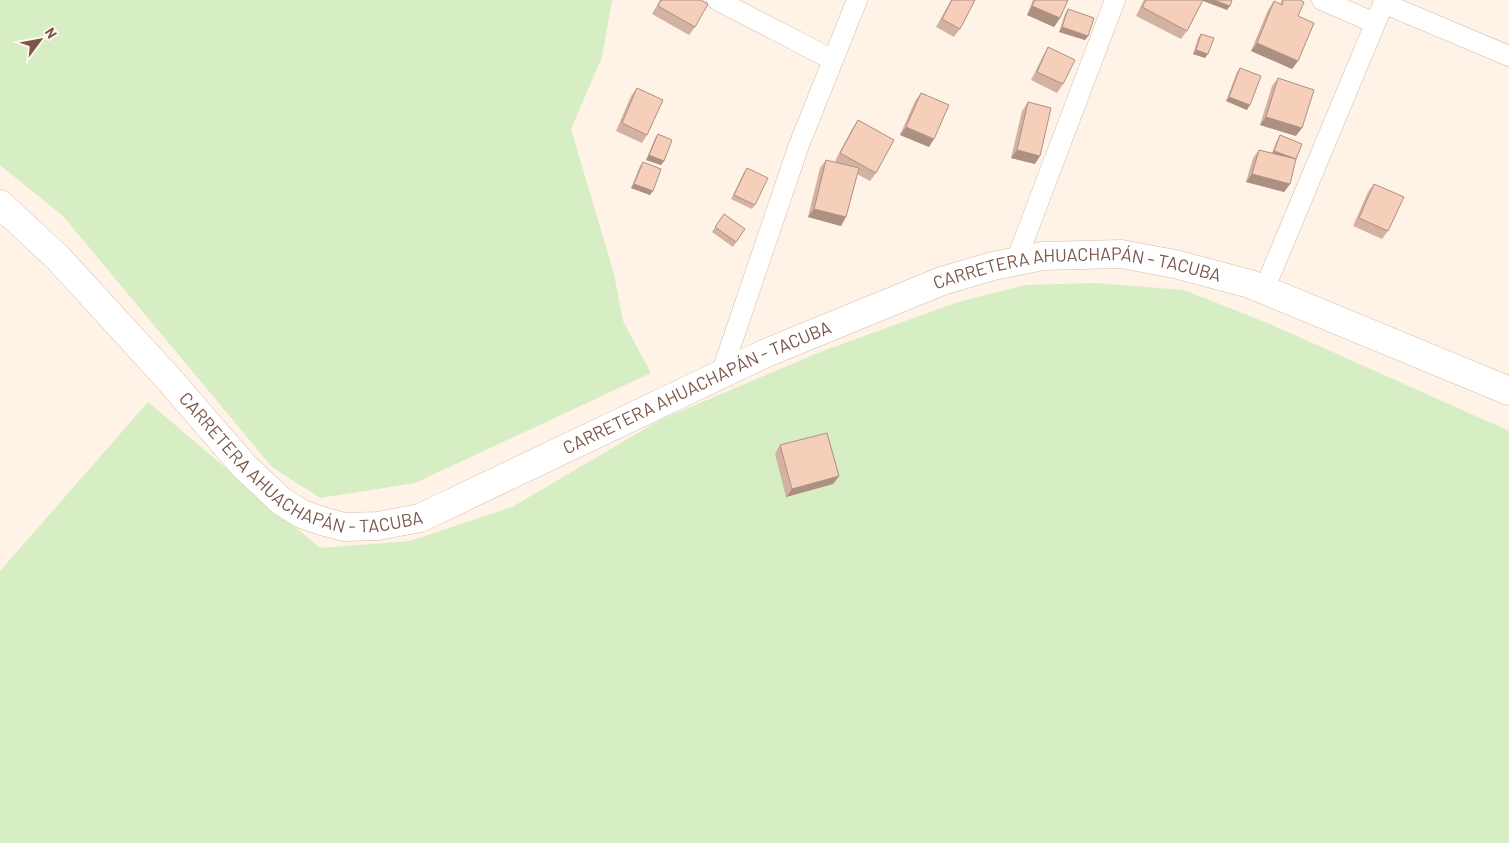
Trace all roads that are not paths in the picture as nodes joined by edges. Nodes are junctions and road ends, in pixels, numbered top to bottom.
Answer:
1 (717, 0) edge
2 (857, 0) edge
3 (1115, 0) edge
4 (1322, 0) edge
5 (1384, 1) edge
6 (1375, 23) junction
7 (1509, 56) edge
8 (833, 60) junction
9 (0, 204) edge
10 (1016, 261) junction
11 (1264, 290) junction
12 (721, 374) junction
13 (1509, 392) edge

1 - 8 street
2 - 8 street
3 - 10 street
4 - 6 street
5 - 6 street
5 - 7 street
6 - 11 street
8 - 12 street
9 - 12 street, CARRETERA AHUACHAPÁN - TACUBA
10 - 11 street, CARRETERA AHUACHAPÁN - TACUBA
10 - 12 street, CARRETERA AHUACHAPÁN - TACUBA
11 - 13 street, CARRETERA AHUACHAPÁN - TACUBA

